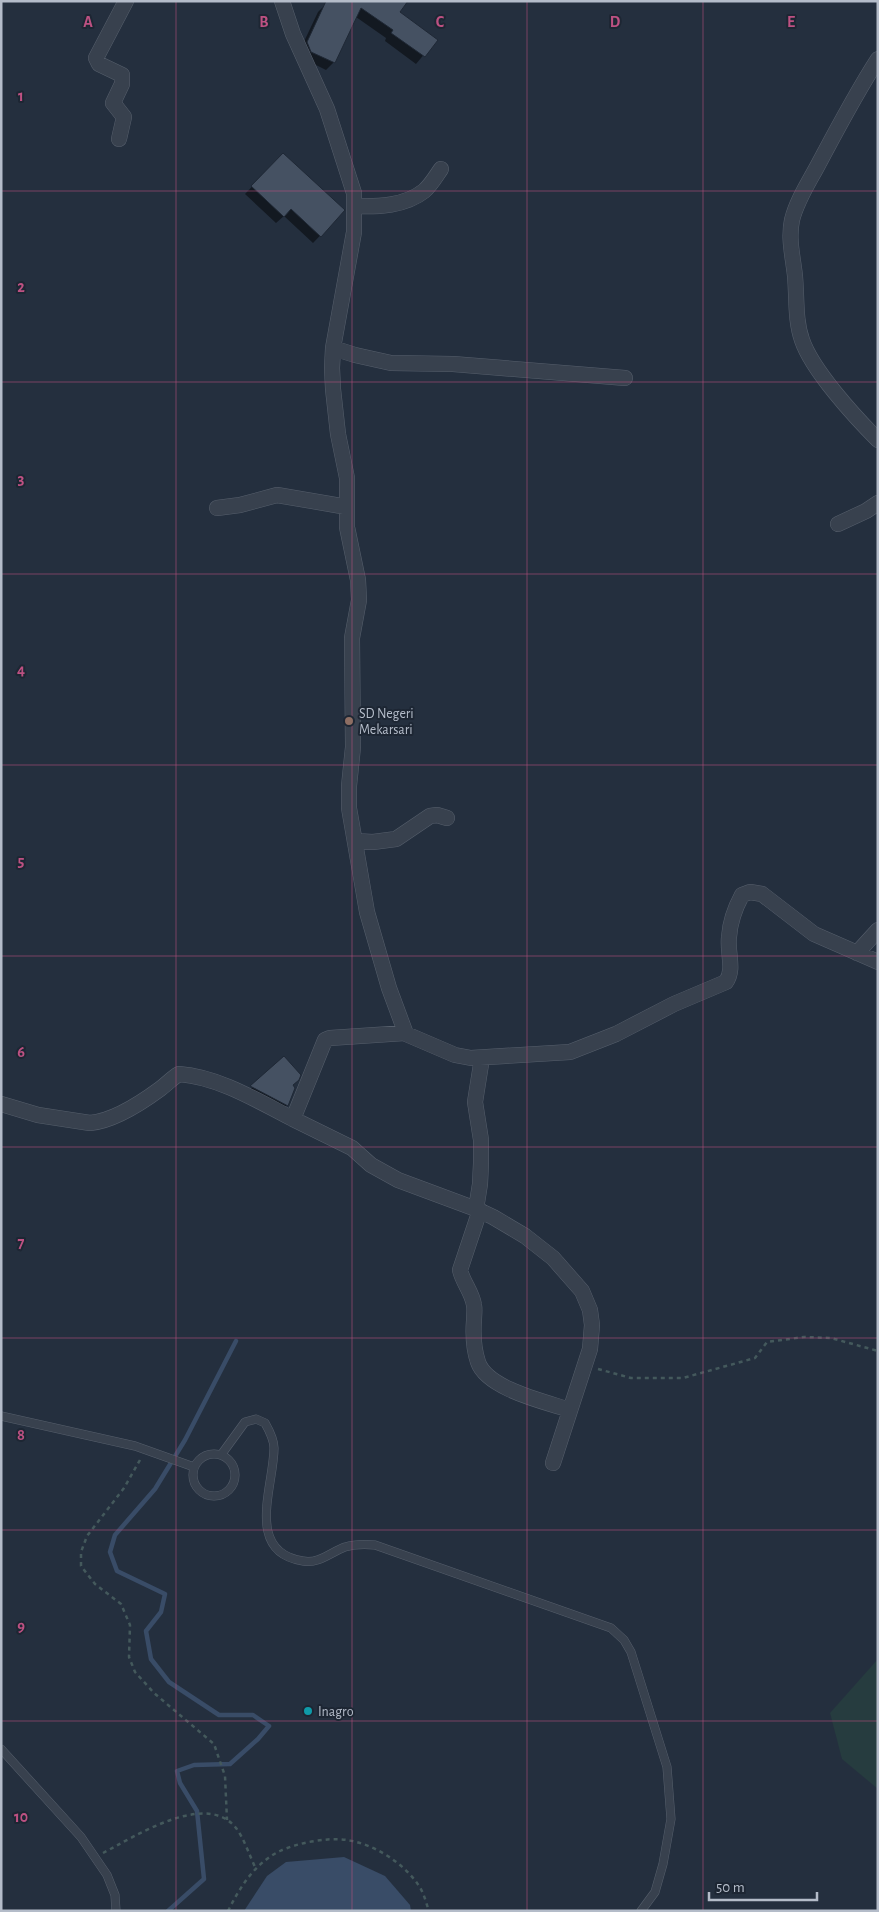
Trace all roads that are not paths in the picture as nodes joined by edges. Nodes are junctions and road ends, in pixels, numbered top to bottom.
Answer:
1 (126, 1) edge
2 (282, 1) edge
3 (878, 59) edge
4 (119, 139) dead end
5 (441, 169) dead end
6 (355, 206) junction
7 (333, 348) junction
8 (625, 378) dead end
9 (878, 440) edge
10 (878, 503) edge
11 (217, 508) dead end
12 (347, 508) junction
13 (838, 524) dead end
14 (447, 818) dead end
15 (355, 840) junction
16 (878, 930) edge
17 (857, 953) junction
18 (878, 962) edge
19 (405, 1033) junction
20 (482, 1058) junction
21 (1, 1104) edge
22 (293, 1119) junction
23 (478, 1210) junction
24 (570, 1410) junction
25 (1, 1416) edge
26 (221, 1455) junction
27 (554, 1462) dead end
28 (190, 1466) junction
29 (1, 1749) edge
30 (116, 1911) edge
31 (641, 1911) edge

1 - 4 street
2 - 6 street
3 - 9 street
5 - 6 street
6 - 7 street
7 - 8 street
7 - 12 street
10 - 13 street
11 - 12 street
12 - 15 street
14 - 15 street
15 - 19 street
16 - 17 street
17 - 18 street
17 - 20 street
19 - 20 street
19 - 22 street
20 - 23 street
21 - 22 street
22 - 23 street
23 - 24 street
23 - 24 street
24 - 27 street
25 - 28 lane
26 - 28 lane
26 - 28 lane
26 - 31 lane
29 - 30 lane

